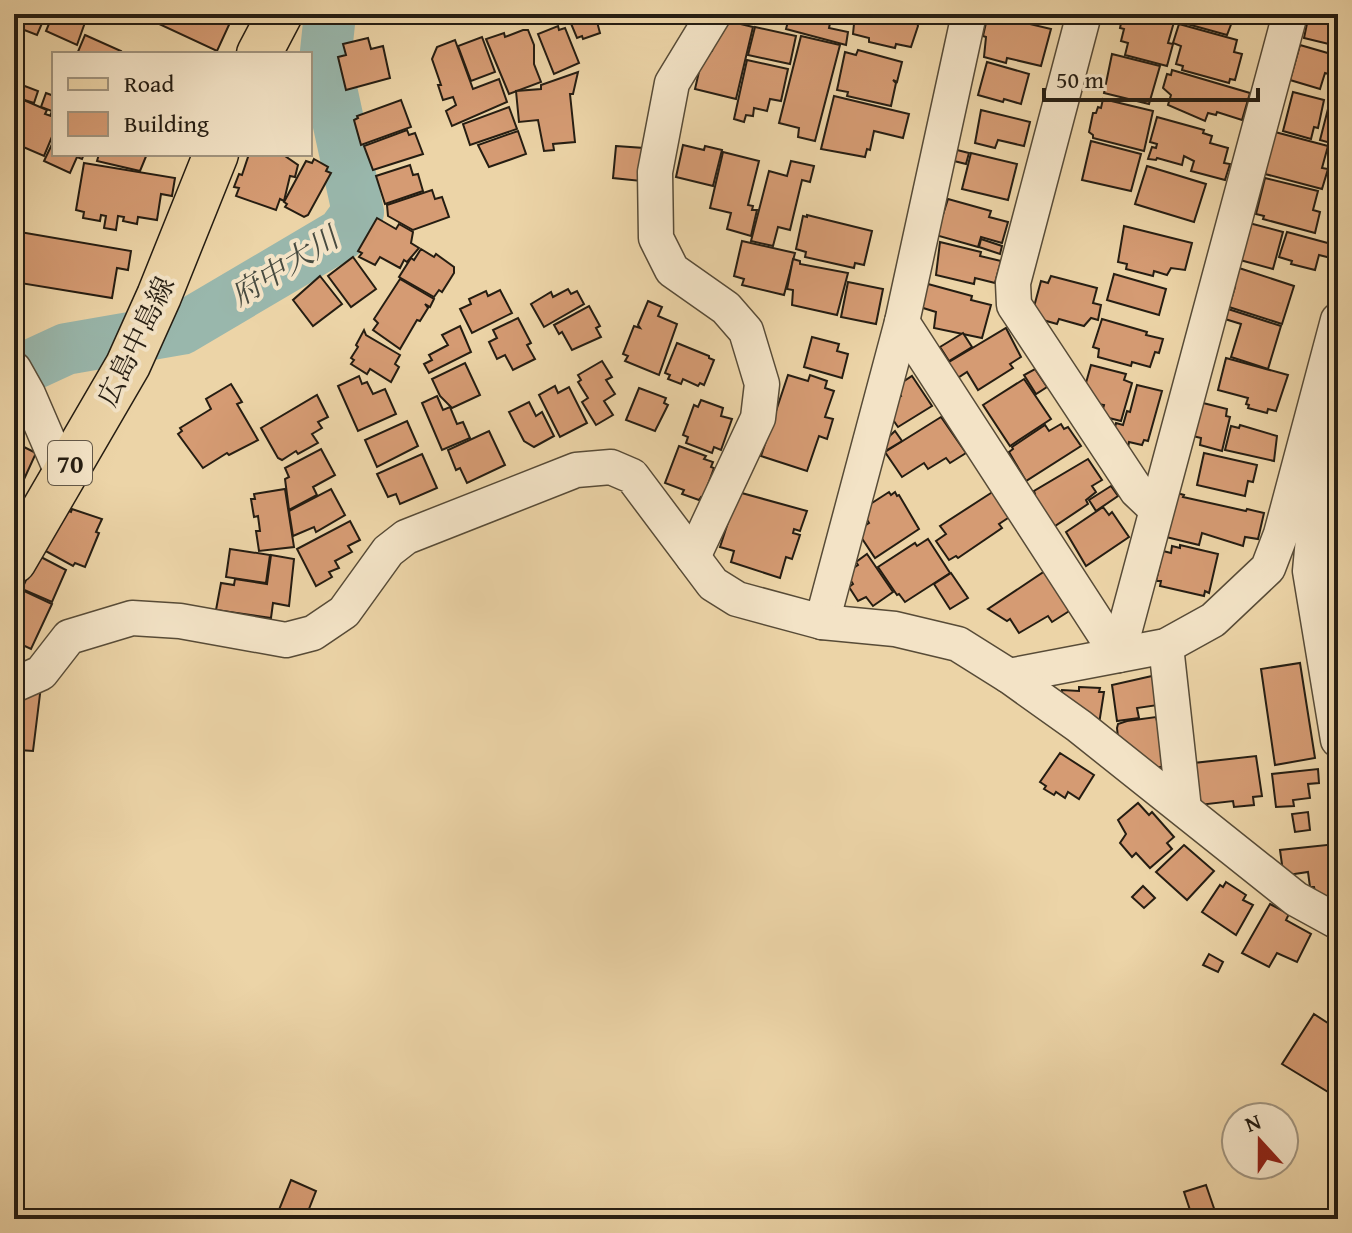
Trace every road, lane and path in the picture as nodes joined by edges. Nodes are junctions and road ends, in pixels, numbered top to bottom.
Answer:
1 (280, 14) edge
2 (714, 14) edge
3 (969, 14) edge
4 (1084, 14) edge
5 (1290, 14) edge
6 (260, 52) edge
7 (215, 156) edge
8 (1338, 320) edge
9 (902, 322) junction
10 (21, 381) edge
11 (1338, 436) edge
12 (63, 475) junction
13 (1156, 509) junction
14 (693, 557) junction
15 (14, 561) edge
16 (1268, 568) junction
17 (1310, 571) junction
18 (822, 622) junction
19 (1166, 646) junction
20 (1118, 655) junction
21 (1009, 676) junction
22 (14, 685) edge
23 (1338, 740) edge
24 (1184, 809) junction
25 (1338, 922) edge

1 - 6 main road
2 - 14 street
3 - 9 street
4 - 13 street
5 - 13 street
7 - 12 main road, 広島中島線 / 70
8 - 16 street
9 - 18 street
9 - 20 street
10 - 12 street
11 - 17 street
12 - 15 main road, 広島中島線 / 70
13 - 20 street
14 - 18 street
14 - 22 street
16 - 17 street
16 - 19 street
17 - 23 street
18 - 21 street
19 - 20 street
19 - 24 street
20 - 21 street
21 - 24 street
24 - 25 street

